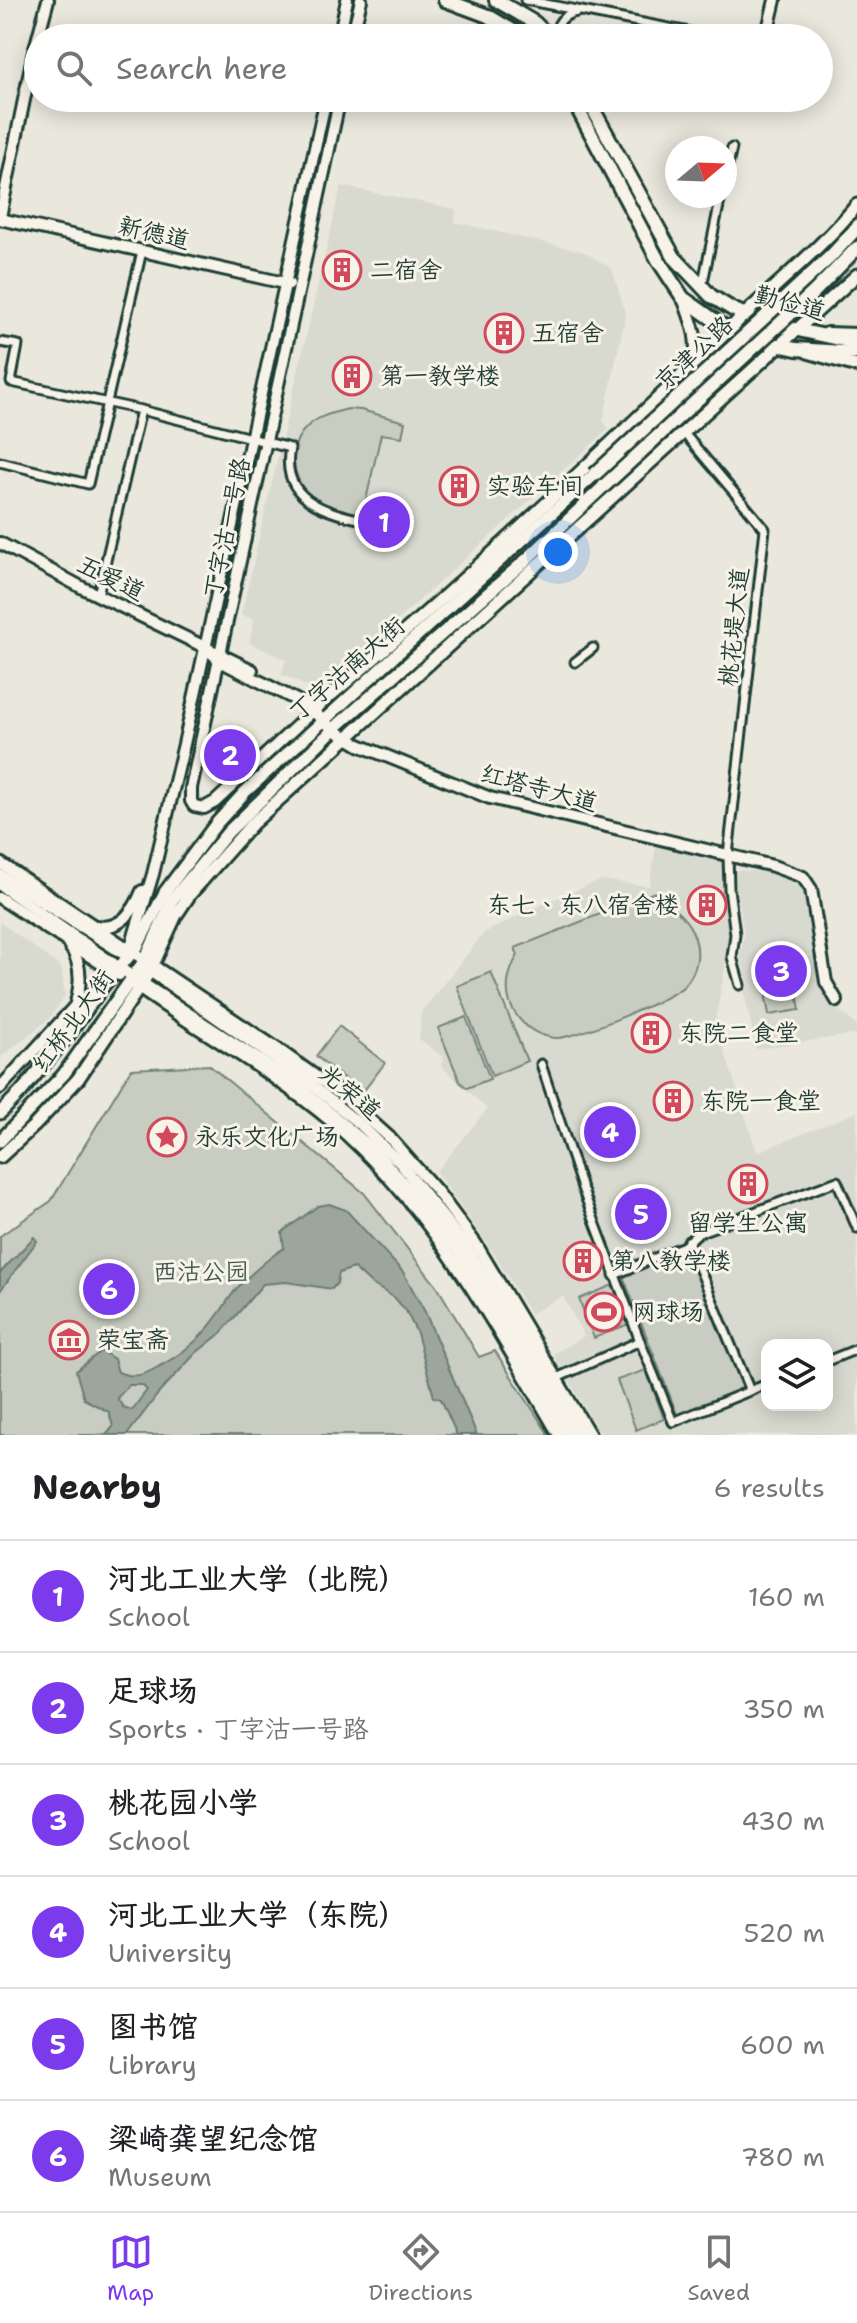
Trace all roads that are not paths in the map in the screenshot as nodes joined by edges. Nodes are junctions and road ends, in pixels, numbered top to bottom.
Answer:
1 (48, 0) edge
2 (347, 0) edge
3 (361, 0) edge
4 (445, 0) edge
5 (496, 0) edge
6 (525, 0) edge
7 (775, 0) edge
8 (585, 11) junction
9 (42, 24) edge
10 (342, 24) edge
11 (355, 24) edge
12 (501, 24) edge
13 (536, 24) edge
14 (558, 24) edge
15 (650, 24) edge
16 (769, 24) edge
17 (24, 100) edge
18 (323, 112) edge
19 (337, 112) edge
20 (579, 112) edge
21 (595, 112) edge
22 (857, 205) edge
23 (718, 208) edge
24 (0, 218) edge
25 (857, 228) edge
26 (857, 248) edge
27 (142, 251) junction
28 (857, 275) edge
29 (285, 283) junction
30 (299, 286) junction
31 (702, 287) junction
32 (765, 296) junction
33 (683, 298) junction
34 (724, 305) junction
35 (738, 322) junction
36 (795, 330) junction
37 (816, 333) junction
38 (857, 334) edge
39 (749, 338) junction
40 (0, 342) edge
41 (857, 343) edge
42 (777, 346) junction
43 (796, 349) junction
44 (857, 353) edge
45 (857, 366) edge
46 (692, 368) junction
47 (740, 380) junction
48 (107, 403) junction
49 (141, 410) junction
50 (683, 432) junction
51 (251, 436) junction
52 (266, 441) junction
53 (0, 462) edge
54 (594, 475) joint
55 (604, 486) joint
56 (390, 525) dead end
57 (0, 543) edge
58 (98, 595) junction
59 (434, 622) junction
60 (396, 640) junction
61 (205, 647) junction
62 (593, 648) dead end
63 (220, 657) junction
64 (575, 662) dead end
65 (320, 713) junction
66 (336, 728) junction
67 (347, 738) junction
68 (728, 855) junction
69 (157, 856) junction
70 (0, 863) edge
71 (0, 875) edge
72 (0, 885) edge
73 (0, 898) edge
74 (94, 925) junction
75 (62, 937) junction
76 (130, 952) junction
77 (147, 965) junction
78 (117, 969) junction
79 (136, 982) junction
80 (740, 985) dead end
81 (103, 986) junction
82 (837, 1001) dead end
83 (76, 1005) junction
84 (67, 1037) junction
85 (541, 1064) dead end
86 (0, 1088) edge
87 (0, 1113) edge
88 (0, 1141) edge
89 (0, 1157) edge
90 (857, 1228) edge
91 (688, 1241) junction
92 (614, 1275) junction
93 (640, 1341) junction
94 (857, 1349) edge
95 (833, 1359) edge
96 (544, 1384) junction
97 (761, 1386) edge
98 (750, 1391) junction
99 (559, 1435) edge
100 (570, 1435) edge
101 (580, 1435) edge
102 (590, 1435) edge

1 - 9 main road
2 - 10 main road
3 - 11 main road
4 - 12 highway
5 - 13 highway
6 - 8 street
7 - 16 main road
8 - 14 street
8 - 15 street
17 - 24 main road
18 - 29 main road, 丁字沽一号路
19 - 30 main road, 丁字沽一号路
20 - 33 highway, 勤俭道
21 - 31 highway, 勤俭道
22 - 32 main road
23 - 31 street
24 - 27 main road, 新德道
25 - 54 highway, 京津公路, bridge
26 - 55 highway, 京津公路, bridge
27 - 29 main road, 新德道
27 - 48 street
28 - 36 main road
29 - 30 main road, 新德道
29 - 51 main road, 丁字沽一号路
30 - 52 main road, 丁字沽一号路
31 - 34 highway, 勤俭道
32 - 34 main road
32 - 35 main road
33 - 35 highway, 勤俭道
33 - 46 main road
34 - 35 highway, 勤俭道
35 - 36 highway, 勤俭道
35 - 39 highway, 勤俭道
35 - 46 main road
36 - 37 highway, 勤俭道
36 - 42 main road
37 - 38 main road
37 - 41 highway, 勤俭道
39 - 42 highway, 勤俭道
39 - 47 main road
40 - 48 street
42 - 43 highway, 勤俭道
42 - 47 main road
43 - 44 highway, 勤俭道
43 - 45 main road
46 - 60 main road
47 - 50 main road
48 - 49 street
48 - 53 street
49 - 51 street
49 - 58 street
50 - 67 main road
50 - 68 street, 桃花堤大道
51 - 52 street
51 - 61 main road, 丁字沽一号路
52 - 56 street
52 - 63 main road, 丁字沽一号路
54 - 59 main road, 丁字沽南大街
55 - 66 main road, 丁字沽南大街
57 - 58 main road, 五爱道
58 - 61 main road, 五爱道
59 - 60 main road
59 - 65 main road, 丁字沽南大街
60 - 65 main road
61 - 63 main road, 五爱道
61 - 69 main road, 丁字沽一号路
62 - 64 street
63 - 65 main road, 五爱道
63 - 65 main road, 丁字沽一号路
65 - 66 main road, 红塔寺大道
65 - 76 main road, 丁字沽南大街
66 - 67 main road, 红塔寺大道
66 - 77 main road, 丁字沽南大街
67 - 68 main road, 红塔寺大道
67 - 77 main road
68 - 80 street, 桃花堤大道
68 - 82 main road, 红塔寺大道
69 - 74 main road
69 - 76 main road, 丁字沽一号路
70 - 74 main road
71 - 76 main road
72 - 78 main road
73 - 75 main road
74 - 76 main road
75 - 78 main road
75 - 83 main road
76 - 77 main road, 光荣道
76 - 78 main road, 红桥北大街
77 - 79 main road, 红桥北大街
77 - 96 main road, 光荣道
78 - 79 main road
78 - 81 main road, 红桥北大街
79 - 88 main road, 红桥北大街
79 - 89 main road
79 - 96 main road
81 - 83 main road
81 - 84 main road, 红桥北大街
83 - 84 main road
83 - 86 main road
84 - 87 main road, 红桥北大街
85 - 92 street
90 - 91 street
91 - 92 street
91 - 98 street
92 - 93 street
93 - 96 street
93 - 98 street
94 - 95 street
96 - 99 main road
96 - 100 main road, 光荣道
96 - 101 main road, 光荣道
96 - 102 main road
97 - 98 street

